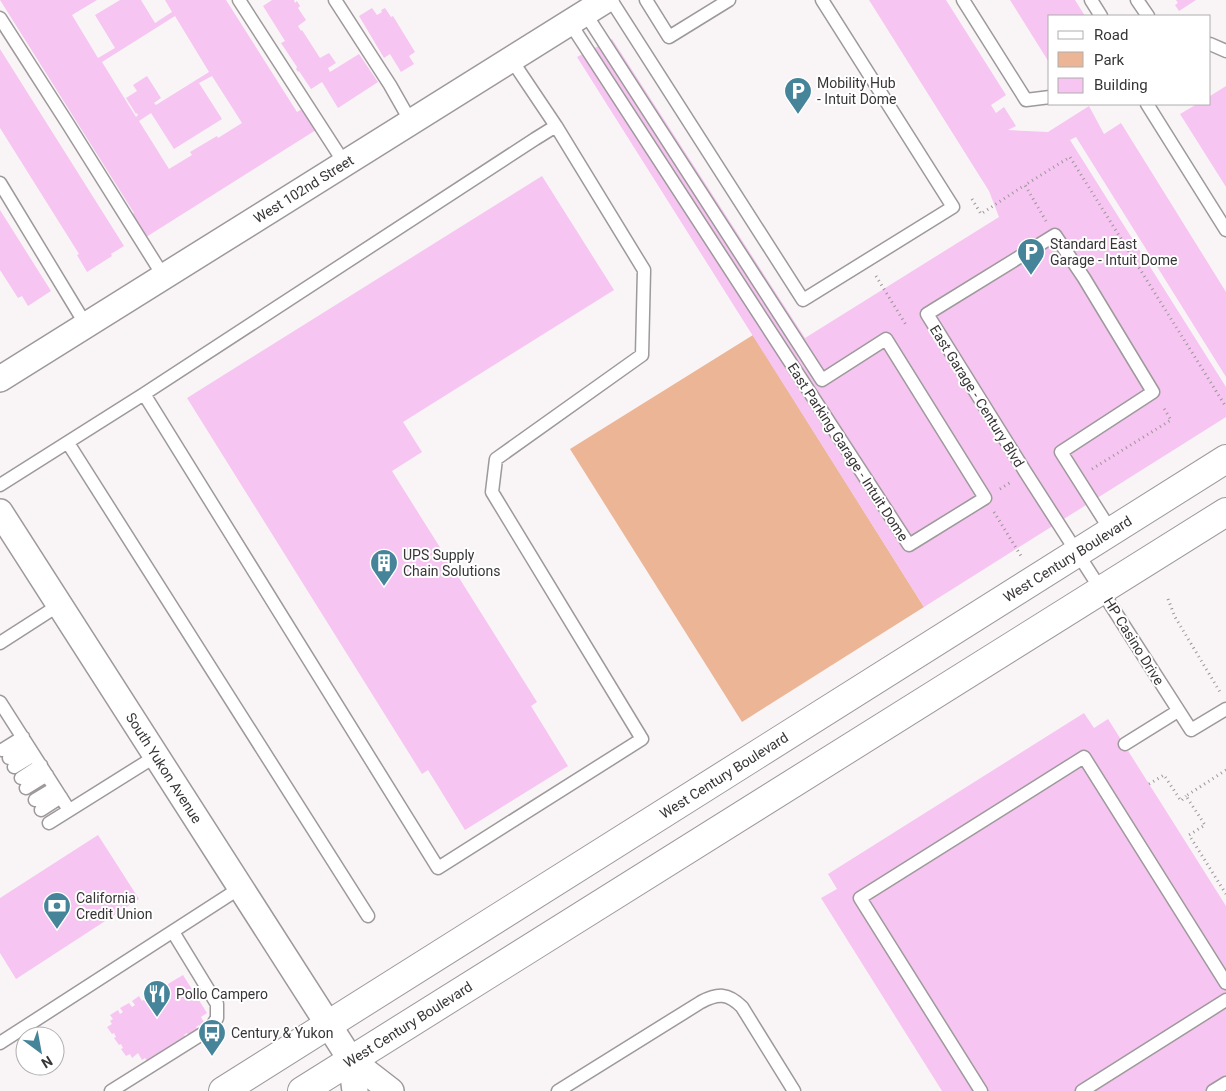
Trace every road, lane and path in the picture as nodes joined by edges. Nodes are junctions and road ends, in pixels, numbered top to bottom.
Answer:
1 (239, 0) edge
2 (335, 0) edge
3 (606, 0) edge
4 (611, 0) edge
5 (646, 0) edge
6 (729, 0) edge
7 (822, 0) edge
8 (963, 0) edge
9 (1091, 0) edge
10 (1137, 0) edge
11 (1100, 15) edge
12 (1147, 15) edge
13 (0, 18) edge
14 (577, 18) junction
15 (1211, 44) edge
16 (1226, 51) edge
17 (511, 59) junction
18 (1048, 97) edge
19 (1149, 105) edge
20 (412, 122) junction
21 (556, 126) junction
22 (345, 164) junction
23 (0, 183) edge
24 (1025, 185) junction
25 (970, 197) dead end
26 (1226, 230) edge
27 (1055, 235) junction
28 (866, 261) junction
29 (164, 277) junction
30 (927, 314) junction
31 (86, 325) junction
32 (906, 326) junction
33 (886, 339) junction
34 (0, 379) edge
35 (1153, 392) junction
36 (144, 394) junction
37 (1226, 407) edge
38 (68, 443) junction
39 (1226, 459) edge
40 (1088, 472) dead end
41 (1026, 473) junction
42 (0, 485) edge
43 (985, 498) junction
44 (0, 512) edge
45 (1226, 512) edge
46 (1111, 531) junction
47 (1078, 552) junction
48 (1021, 556) dead end
49 (1101, 590) junction
50 (1168, 599) dead end
51 (60, 605) junction
52 (0, 643) edge
53 (1222, 694) dead end
54 (1, 704) edge
55 (1226, 708) edge
56 (1178, 711) junction
57 (5, 721) edge
58 (1125, 744) dead end
59 (35, 756) junction
60 (156, 756) junction
61 (1226, 770) edge
62 (24, 783) dead end
63 (1149, 784) dead end
64 (58, 793) junction
65 (1186, 796) junction
66 (38, 805) dead end
67 (70, 810) junction
68 (49, 822) dead end
69 (240, 888) junction
70 (1226, 894) edge
71 (368, 916) dead end
72 (173, 932) junction
73 (1226, 982) edge
74 (1226, 1000) edge
75 (329, 1024) junction
76 (0, 1043) edge
77 (351, 1060) junction
78 (1226, 1083) edge
79 (111, 1091) edge
80 (223, 1091) edge
81 (302, 1091) edge
82 (355, 1091) edge
83 (390, 1091) edge
84 (558, 1091) edge
85 (794, 1091) edge
86 (981, 1091) edge
87 (1082, 1091) edge
88 (1213, 1091) edge

1 - 22 lane
2 - 20 lane
3 - 14 street, West 102nd Street
4 - 28 lane
5 - 6 lane
7 - 28 lane
8 - 18 lane
9 - 11 lane
10 - 12 lane
13 - 29 lane
14 - 17 street, West 102nd Street
14 - 33 lane, East Parking Garage - Intuit Dome
14 - 43 lane, East Parking Garage - Intuit Dome
15 - 16 lane
17 - 20 street, West 102nd Street
17 - 21 lane
19 - 26 lane
20 - 22 street, West 102nd Street
21 - 36 lane
21 - 36 lane
22 - 29 street, West 102nd Street
23 - 31 lane
24 - 25 path
24 - 27 path
24 - 37 path
27 - 30 lane, East Garage - Century Blvd
27 - 35 lane
28 - 32 path
29 - 31 street, West 102nd Street
30 - 32 path
30 - 41 lane, East Garage - Century Blvd
31 - 34 street, West 102nd Street
32 - 33 path
33 - 43 lane
35 - 40 path
35 - 46 lane
36 - 38 lane
38 - 42 lane
38 - 71 lane
39 - 46 main road, West Century Boulevard
41 - 43 path
41 - 47 lane, East Garage - Century Blvd
43 - 48 path
44 - 51 street, South Yukon Avenue
45 - 49 main road, West Century Boulevard
46 - 47 main road, West Century Boulevard
47 - 49 lane, HP Casino Drive
47 - 75 main road, West Century Boulevard
49 - 56 lane, HP Casino Drive
49 - 77 main road, West Century Boulevard
50 - 53 path
51 - 52 lane
51 - 60 street, South Yukon Avenue
54 - 57 lane
55 - 56 lane, HP Casino Drive
56 - 58 lane
57 - 59 lane
59 - 59 lane
59 - 62 lane
59 - 64 lane
60 - 67 lane
60 - 69 street, South Yukon Avenue
61 - 65 path
63 - 65 path
64 - 66 lane
64 - 67 lane
65 - 70 path
67 - 68 lane
69 - 72 lane
69 - 75 street, South Yukon Avenue
72 - 76 lane
72 - 79 lane
73 - 86 lane
74 - 87 lane
75 - 77 street, South Yukon Avenue
75 - 80 main road, West Century Boulevard
77 - 81 main road, West Century Boulevard
77 - 82 street
77 - 83 street
78 - 88 lane
84 - 85 lane

